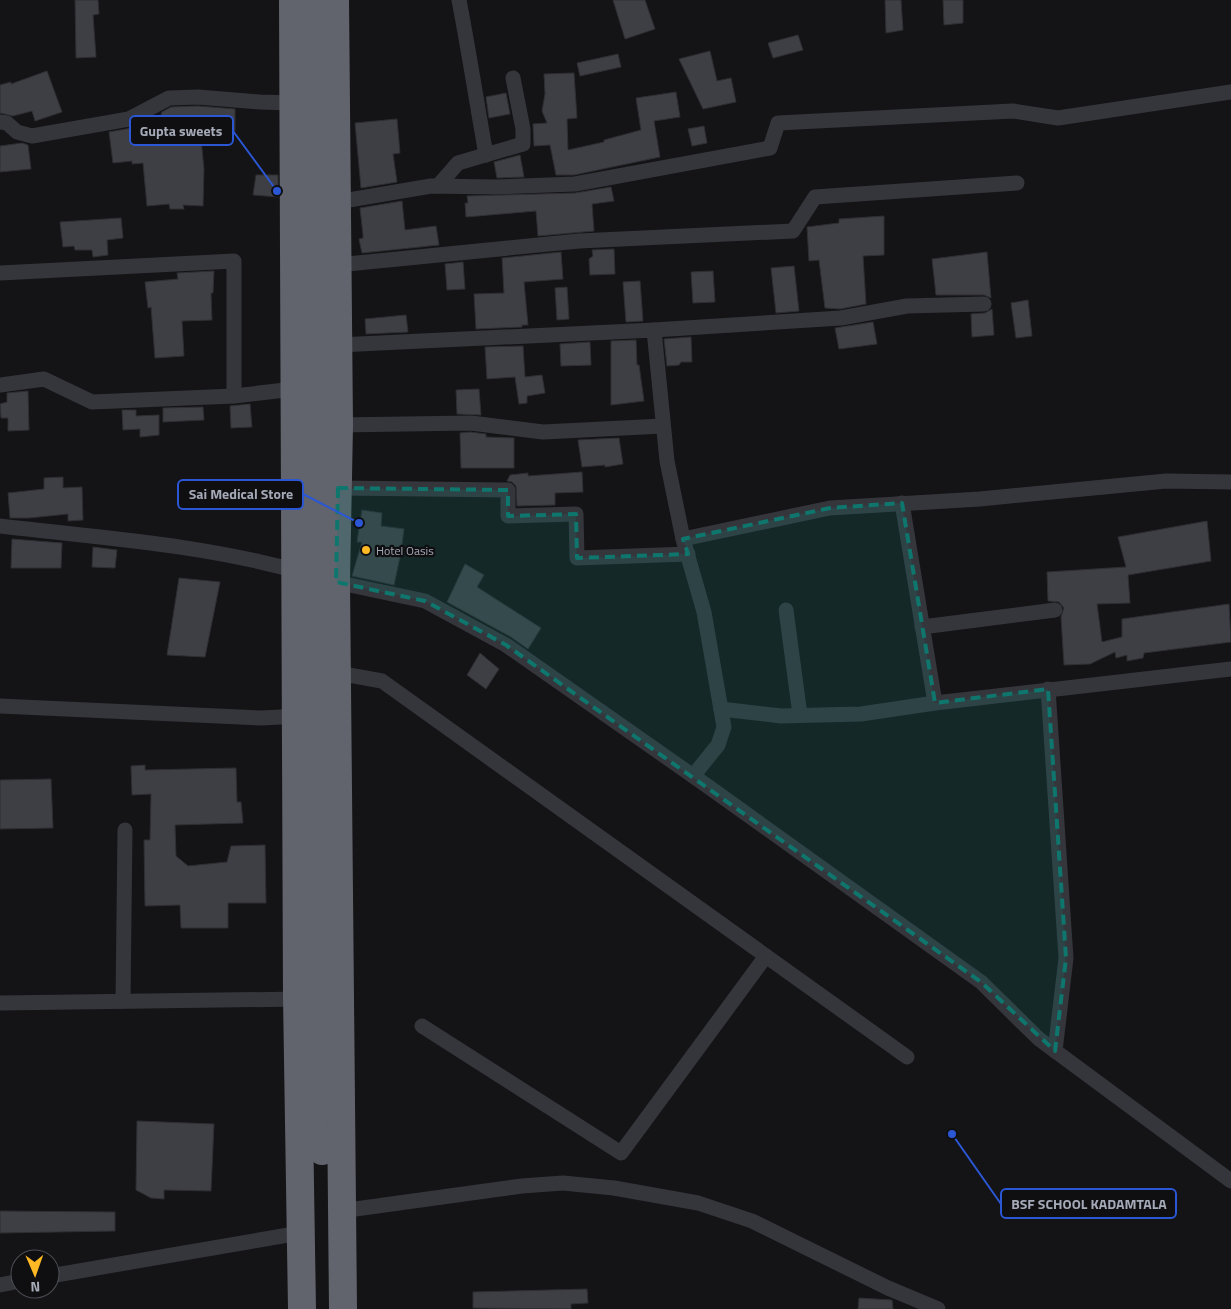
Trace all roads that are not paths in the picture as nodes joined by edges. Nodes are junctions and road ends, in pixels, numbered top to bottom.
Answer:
1 (293, 0) edge
2 (312, 0) edge
3 (335, 0) edge
4 (459, 0) edge
5 (513, 78) dead end
6 (1231, 92) edge
7 (292, 103) junction
8 (0, 122) edge
9 (486, 155) junction
10 (1017, 183) dead end
11 (438, 186) junction
12 (337, 202) junction
13 (337, 265) junction
14 (0, 273) edge
15 (984, 304) dead end
16 (654, 330) junction
17 (338, 346) junction
18 (0, 385) edge
19 (294, 389) junction
20 (234, 396) junction
21 (339, 425) junction
22 (663, 426) junction
23 (1231, 482) edge
24 (338, 488) junction
25 (902, 503) junction
26 (0, 526) edge
27 (683, 539) junction
28 (688, 554) junction
29 (315, 577) junction
30 (786, 610) dead end
31 (1055, 610) dead end
32 (922, 627) junction
33 (1231, 669) edge
34 (326, 673) junction
35 (1048, 689) junction
36 (934, 703) junction
37 (0, 706) edge
38 (721, 709) junction
39 (800, 715) junction
40 (306, 716) junction
41 (694, 776) junction
42 (125, 830) dead end
43 (766, 956) junction
44 (319, 998) junction
45 (124, 1001) junction
46 (0, 1003) edge
47 (422, 1026) dead end
48 (1055, 1051) junction
49 (907, 1057) dead end
50 (1231, 1181) edge
51 (316, 1217) junction
52 (60, 1274) edge
53 (302, 1309) edge
54 (324, 1309) edge
55 (343, 1309) edge
56 (938, 1309) edge

1 - 7 highway
2 - 29 highway
3 - 12 highway
4 - 9 street
5 - 9 street
6 - 11 street
7 - 8 street
7 - 19 highway
9 - 11 street
10 - 13 street
11 - 12 street
12 - 13 highway
13 - 17 highway
14 - 20 street
15 - 16 street
16 - 17 street
16 - 22 street
17 - 21 highway
18 - 20 street
19 - 20 street
19 - 29 highway
21 - 22 street
21 - 24 highway
22 - 27 street
23 - 25 street
24 - 28 street
24 - 29 highway
25 - 27 street
25 - 32 street
26 - 29 street
27 - 28 street
28 - 38 street
29 - 34 highway
29 - 40 highway
29 - 41 street
30 - 39 street
31 - 32 street
32 - 36 street
33 - 35 street
34 - 40 highway
34 - 43 street
34 - 44 highway
35 - 36 street
35 - 48 street
36 - 39 street
37 - 40 street
38 - 39 street
38 - 41 street
40 - 44 highway
41 - 48 street
42 - 45 street
43 - 47 street
43 - 49 street
44 - 45 street
44 - 51 highway
45 - 46 street
48 - 50 street
51 - 52 street
51 - 53 highway
51 - 54 highway
51 - 55 highway
51 - 56 street

